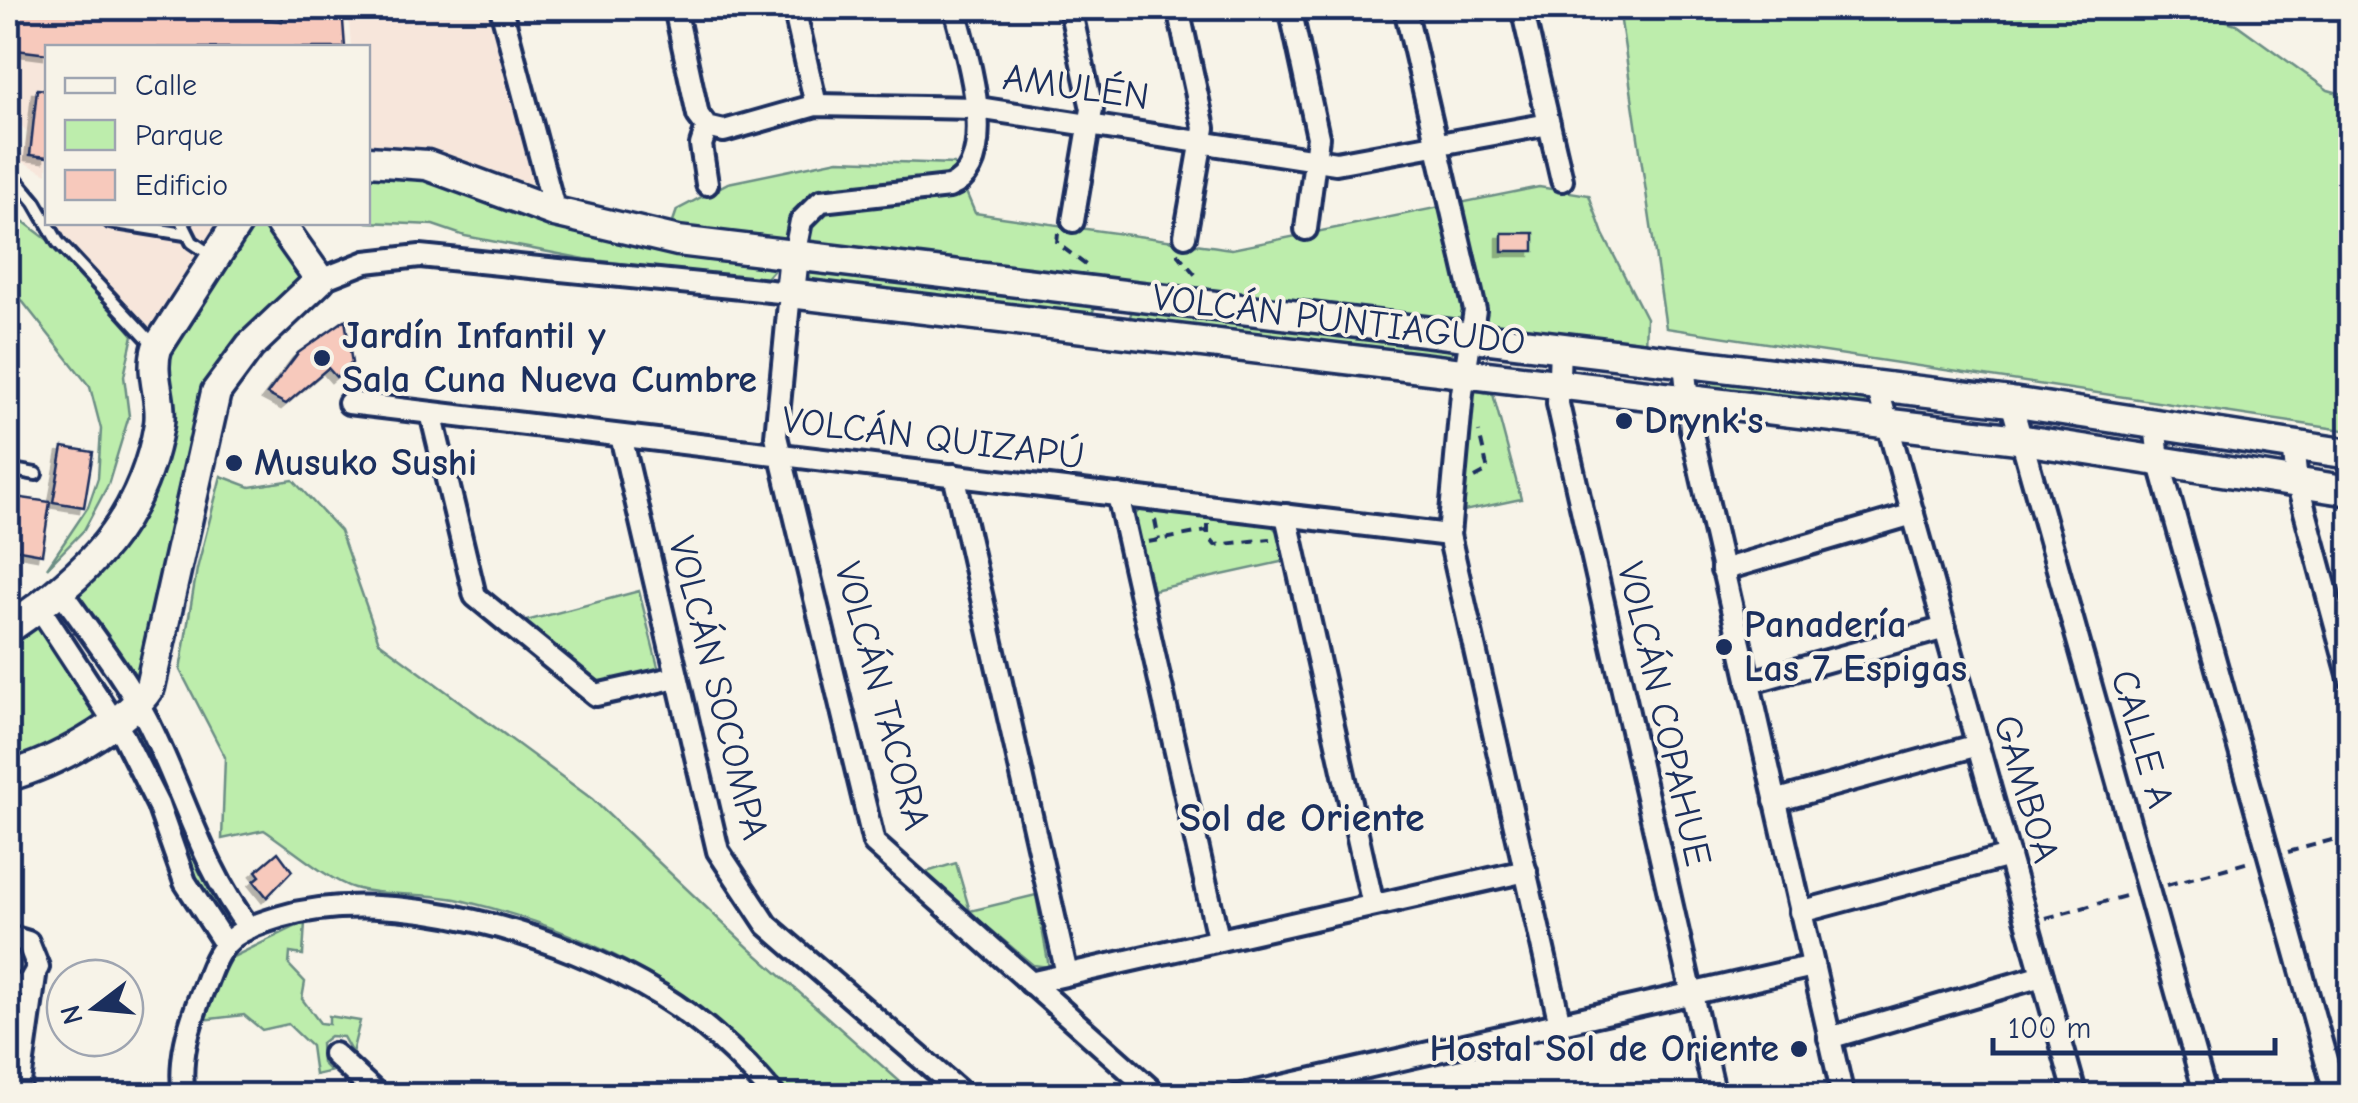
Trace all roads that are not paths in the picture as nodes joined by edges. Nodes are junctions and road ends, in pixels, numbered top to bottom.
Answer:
1 (501, 8) edge
2 (675, 8) edge
3 (794, 8) edge
4 (955, 8) edge
5 (1070, 8) edge
6 (1178, 8) edge
7 (1290, 8) edge
8 (1405, 8) edge
9 (1522, 8) edge
10 (816, 104) junction
11 (978, 108) junction
12 (1090, 123) junction
13 (1549, 124) junction
14 (707, 127) junction
15 (1202, 142) junction
16 (1436, 146) junction
17 (370, 160) edge
18 (1316, 160) junction
19 (8, 170) edge
20 (1562, 180) dead end
21 (707, 184) dead end
22 (555, 212) junction
23 (45, 219) edge
24 (1073, 222) road end
25 (48, 225) edge
26 (147, 225) edge
27 (236, 225) edge
28 (281, 225) edge
29 (184, 228) edge
30 (1306, 229) dead end
31 (1185, 236) road end
32 (794, 256) junction
33 (215, 257) junction
34 (320, 280) junction
35 (790, 293) junction
36 (1114, 294) junction
37 (1108, 330) junction
38 (1472, 336) junction
39 (1560, 347) junction
40 (156, 348) junction
41 (1684, 363) junction
42 (1465, 373) junction
43 (1556, 384) junction
44 (1877, 386) junction
45 (1685, 400) junction
46 (2010, 402) junction
47 (349, 403) dead end
48 (431, 413) junction
49 (1887, 423) junction
50 (2155, 424) junction
51 (621, 436) junction
52 (2018, 439) junction
53 (2293, 444) junction
54 (2350, 454) edge
55 (782, 455) junction
56 (2159, 460) junction
57 (8, 469) edge
58 (36, 474) dead end
59 (954, 476) junction
60 (2296, 482) junction
61 (2350, 491) edge
62 (1118, 495) junction
63 (1913, 514) junction
64 (1286, 515) junction
65 (1448, 535) junction
66 (1722, 570) junction
67 (50, 599) junction
68 (8, 628) edge
69 (1945, 628) junction
70 (677, 677) junction
71 (2350, 678) edge
72 (1748, 683) junction
73 (138, 703) junction
74 (114, 720) junction
75 (1978, 745) junction
76 (8, 776) edge
77 (1775, 801) junction
78 (2009, 856) junction
79 (1526, 871) junction
80 (1372, 905) junction
81 (1800, 912) junction
82 (249, 928) junction
83 (8, 936) edge
84 (1218, 938) junction
85 (228, 942) junction
86 (1813, 966) junction
87 (1067, 974) junction
88 (34, 976) junction
89 (2042, 976) junction
90 (1030, 983) junction
91 (8, 989) edge
92 (1692, 994) junction
93 (1560, 1024) junction
94 (1829, 1038) junction
95 (334, 1054) dead end
96 (2072, 1095) edge
97 (18, 1096) edge
98 (184, 1096) edge
99 (379, 1096) edge
100 (774, 1096) edge
101 (965, 1096) edge
102 (1158, 1096) edge
103 (1240, 1096) edge
104 (1715, 1096) edge
105 (1843, 1096) edge
106 (2206, 1096) edge
107 (2336, 1096) edge

1 - 22 street
2 - 14 street
3 - 10 street
4 - 11 street
5 - 12 street
6 - 15 street
7 - 18 street
8 - 16 street
9 - 13 street
10 - 11 street, AMULÉN
10 - 14 street, AMULÉN
11 - 12 street, AMULÉN
11 - 32 street
12 - 15 street, AMULÉN
12 - 24 street
13 - 16 street, AMULÉN
13 - 20 street
14 - 21 street
15 - 18 street, AMULÉN
15 - 31 street
16 - 18 street, AMULÉN
16 - 38 street
17 - 22 main road, VOLCÁN PUNTIAGUDO
18 - 30 street
19 - 23 lane
22 - 32 main road, VOLCÁN PUNTIAGUDO
25 - 40 lane
26 - 29 lane
27 - 33 main road
28 - 34 main road
29 - 33 lane
32 - 35 main road, VOLCÁN TACORA
32 - 36 main road, VOLCÁN PUNTIAGUDO
33 - 40 main road
34 - 35 street, VOLCÁN PUNTIAGUDO
34 - 73 main road, VOLCÁN PUNTIAGUDO
35 - 37 main road, VOLCÁN PUNTIAGUDO
35 - 55 street, VOLCÁN TACORA
36 - 37 main road
36 - 38 main road, VOLCÁN PUNTIAGUDO
37 - 42 main road, VOLCÁN PUNTIAGUDO
38 - 39 main road, VOLCÁN PUNTIAGUDO
38 - 42 street
39 - 41 main road, VOLCÁN PUNTIAGUDO
39 - 43 street, VOLCÁN COPAHUE
40 - 67 main road
41 - 44 main road, VOLCÁN PUNTIAGUDO
41 - 45 street
42 - 43 main road, VOLCÁN PUNTIAGUDO
42 - 65 street
43 - 45 main road, VOLCÁN PUNTIAGUDO
43 - 92 street, VOLCÁN COPAHUE
44 - 46 main road, VOLCÁN PUNTIAGUDO
44 - 49 street, GAMBOA
45 - 49 main road, VOLCÁN PUNTIAGUDO
45 - 66 street
46 - 50 main road, VOLCÁN PUNTIAGUDO
46 - 52 street, CALLE A
47 - 48 street, VOLCÁN QUIZAPÚ
48 - 51 street, VOLCÁN QUIZAPÚ
48 - 70 street
49 - 52 main road, VOLCÁN PUNTIAGUDO
49 - 63 street, GAMBOA
50 - 53 main road, VOLCÁN PUNTIAGUDO
50 - 56 street
51 - 55 street, VOLCÁN QUIZAPÚ
51 - 70 street, VOLCÁN SOCOMPA
52 - 56 main road, VOLCÁN PUNTIAGUDO
52 - 106 street, CALLE A
53 - 54 main road, VOLCÁN PUNTIAGUDO
53 - 60 street
55 - 59 street, VOLCÁN QUIZAPÚ
55 - 90 street, VOLCÁN TACORA
56 - 60 main road, VOLCÁN PUNTIAGUDO
56 - 107 street
57 - 58 lane
59 - 62 street, VOLCÁN QUIZAPÚ
59 - 87 street
60 - 61 main road, VOLCÁN PUNTIAGUDO
60 - 71 street
62 - 64 street, VOLCÁN QUIZAPÚ
62 - 84 street
63 - 66 street
63 - 69 street, GAMBOA
64 - 65 street, VOLCÁN QUIZAPÚ
64 - 80 street
65 - 79 street
66 - 72 street
67 - 68 main road
67 - 73 street
67 - 74 street
69 - 72 street
69 - 75 street, GAMBOA
70 - 101 street, VOLCÁN SOCOMPA
72 - 77 street
73 - 74 main road
73 - 82 street
74 - 76 main road
74 - 85 street
75 - 77 street
75 - 78 street, GAMBOA
77 - 81 street
78 - 81 street
78 - 89 street, GAMBOA
79 - 80 street
79 - 93 street
80 - 84 street
81 - 86 street
82 - 85 street
82 - 100 street
83 - 88 street
84 - 87 street
85 - 98 street
86 - 92 street
86 - 94 street
87 - 90 street
88 - 91 street
88 - 97 street
89 - 94 street
89 - 96 street, GAMBOA
90 - 102 street, VOLCÁN TACORA
92 - 93 street
92 - 104 street, VOLCÁN COPAHUE
93 - 103 street
94 - 105 street
95 - 99 street

